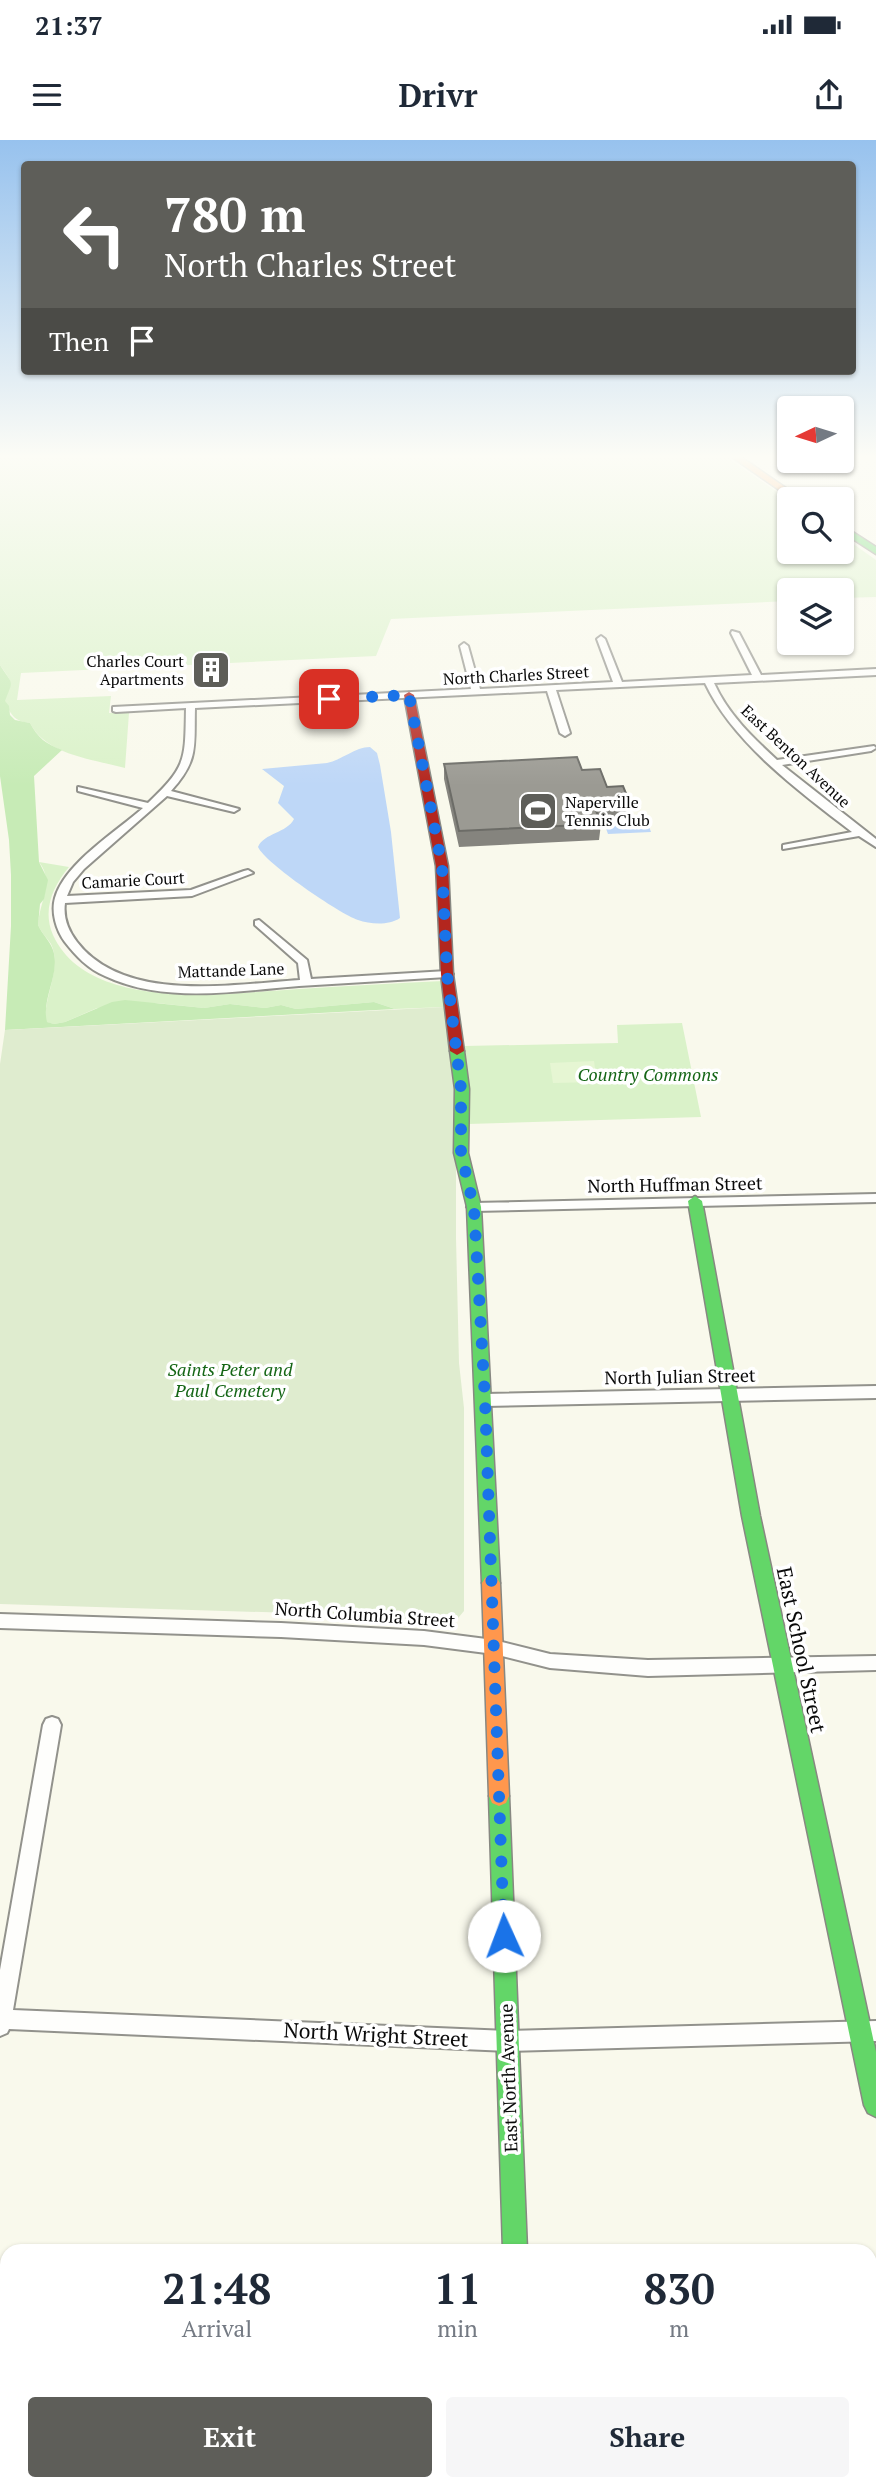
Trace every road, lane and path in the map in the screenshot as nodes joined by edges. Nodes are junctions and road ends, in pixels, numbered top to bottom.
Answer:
1 (735, 633) dead end
2 (601, 639) dead end
3 (464, 646) dead end
4 (876, 671) edge
5 (758, 678) junction
6 (708, 680) junction
7 (618, 684) junction
8 (551, 688) junction
9 (476, 691) junction
10 (409, 695) junction
11 (191, 706) junction
12 (116, 709) dead end
13 (565, 733) dead end
14 (871, 748) dead end
15 (777, 764) junction
16 (81, 789) dead end
17 (164, 792) junction
18 (147, 806) junction
19 (234, 810) dead end
20 (861, 833) junction
21 (874, 841) edge
22 (787, 847) dead end
23 (248, 873) dead end
24 (59, 900) junction
25 (258, 923) dead end
26 (447, 974) junction
27 (306, 983) junction
28 (876, 1198) edge
29 (695, 1201) junction
30 (474, 1208) junction
31 (876, 1392) edge
32 (728, 1395) junction
33 (485, 1400) junction
34 (0, 1621) edge
35 (494, 1647) junction
36 (876, 1663) edge
37 (782, 1666) junction
38 (52, 1725) dead end
39 (1, 2023) edge
40 (868, 2031) edge
41 (508, 2041) junction
42 (876, 2105) edge
43 (515, 2244) edge

1 - 5 street
2 - 7 street
3 - 9 street
4 - 5 street, North Charles Street
5 - 6 street, North Charles Street
6 - 7 street, North Charles Street
6 - 15 street, East Benton Avenue
7 - 8 street, North Charles Street
8 - 9 street, North Charles Street
8 - 13 street
9 - 10 street, North Charles Street
10 - 11 street, North Charles Street
10 - 26 street, East North Avenue
11 - 12 street, North Charles Street
11 - 17 street
14 - 15 street
15 - 20 street, East Benton Avenue
16 - 18 street
17 - 18 street
17 - 19 street
18 - 24 street
20 - 21 street, East Benton Avenue
20 - 22 street
23 - 24 street, Camarie Court
24 - 27 street, Mattande Lane
25 - 27 street
26 - 27 street, Mattande Lane
26 - 30 street, East North Avenue
28 - 29 street, North Huffman Street
29 - 30 street, North Huffman Street
29 - 32 street, East School Street
30 - 33 street, East North Avenue
31 - 32 street, North Julian Street
32 - 33 street, North Julian Street
32 - 37 street, East School Street
33 - 35 street, East North Avenue
34 - 35 street, North Columbia Street
35 - 37 street, North Columbia Street
35 - 41 street, East North Avenue
36 - 37 street, North Columbia Street
37 - 40 street, East School Street
38 - 39 street
39 - 41 street, North Wright Street
40 - 41 street, North Wright Street
40 - 42 street, East School Street
41 - 43 street, East North Avenue

